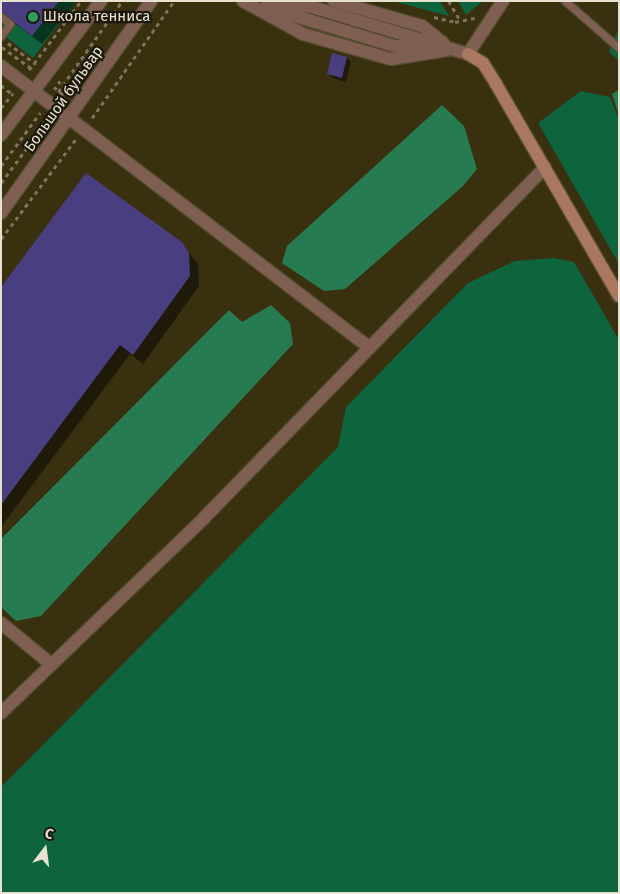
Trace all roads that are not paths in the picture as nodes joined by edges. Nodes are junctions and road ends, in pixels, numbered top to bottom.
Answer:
1 (101, 1) edge
2 (152, 1) edge
3 (243, 1) edge
4 (249, 1) edge
5 (272, 1) edge
6 (334, 1) edge
7 (503, 1) edge
8 (565, 1) edge
9 (1, 17) edge
10 (1, 37) edge
11 (619, 48) edge
12 (450, 49) junction
13 (468, 54) junction
14 (1, 66) edge
15 (34, 90) junction
16 (72, 119) junction
17 (1, 135) edge
18 (545, 167) junction
19 (1, 213) edge
20 (619, 296) edge
21 (370, 348) junction
22 (1, 623) edge
23 (51, 664) junction
24 (1, 713) edge

1 - 15 street, Большой бульвар
2 - 16 street, Большой бульвар
3 - 12 street
4 - 12 street
5 - 12 street
6 - 12 street
7 - 13 street
8 - 11 lane
9 - 10 lane
12 - 13 street
13 - 18 street
14 - 15 street
15 - 16 street
15 - 17 street, Большой бульвар
16 - 19 street, Большой бульвар
16 - 21 street
18 - 20 street
18 - 21 street
21 - 23 street
22 - 23 street
23 - 24 street

